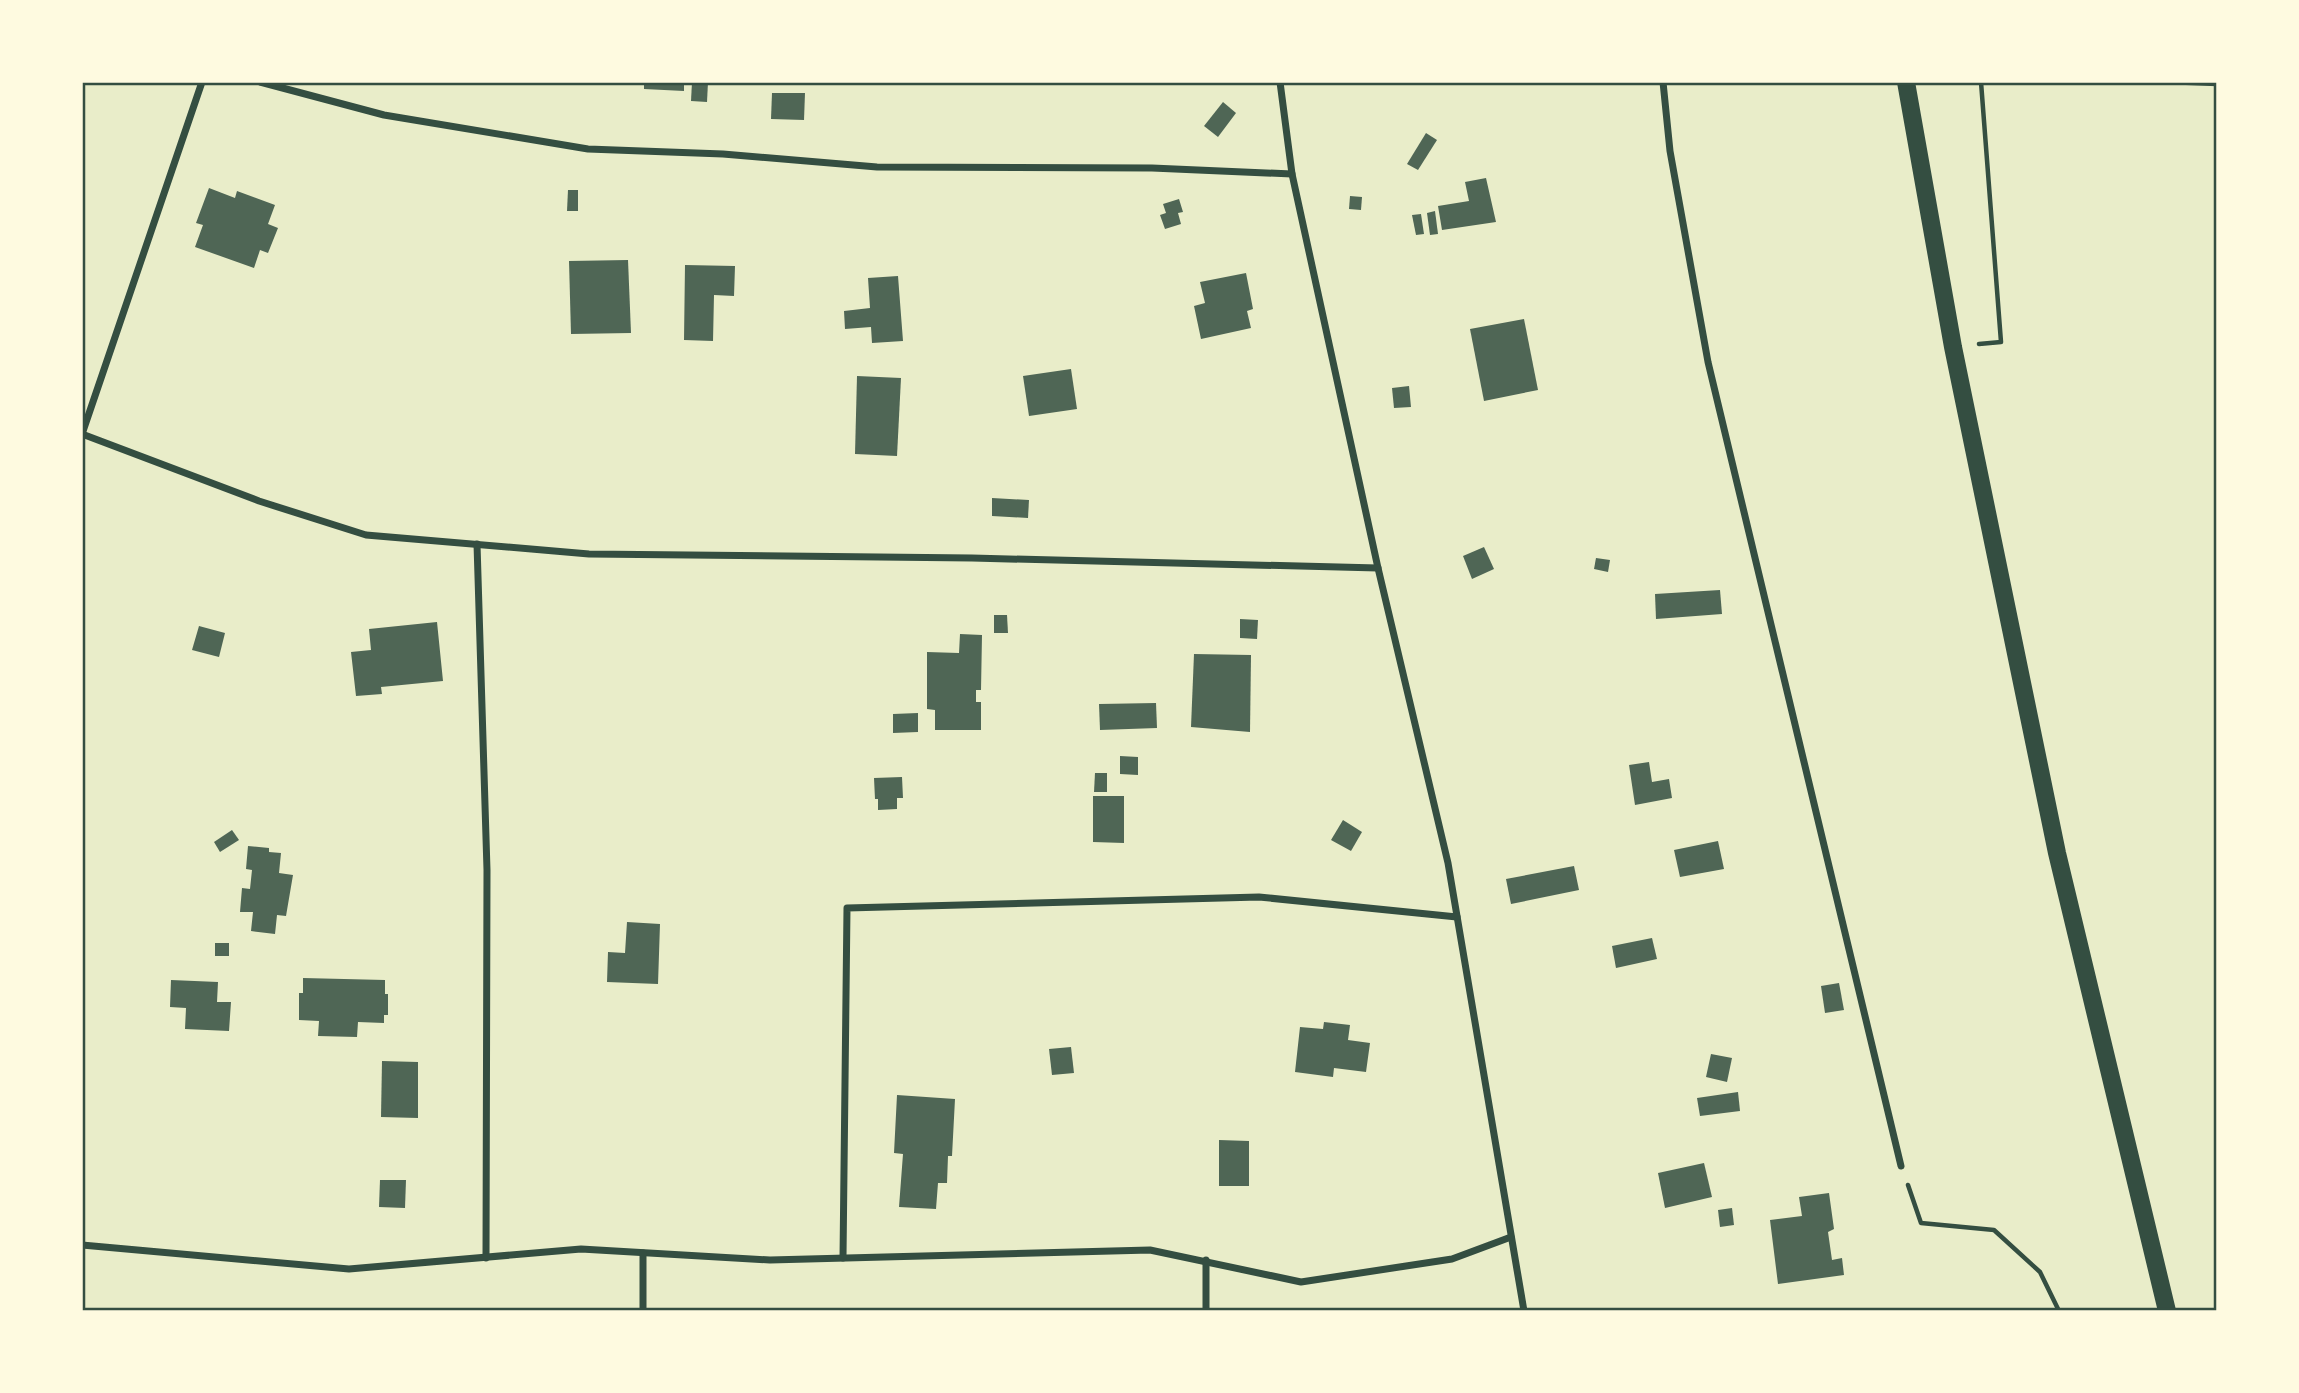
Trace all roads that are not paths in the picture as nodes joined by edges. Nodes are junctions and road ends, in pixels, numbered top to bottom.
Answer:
1 (202, 82) edge
2 (260, 82) edge
3 (1280, 82) edge
4 (1663, 82) edge
5 (1906, 82) edge
6 (1292, 174) junction
7 (82, 434) edge
8 (477, 544) junction
9 (1378, 568) junction
10 (1457, 917) junction
11 (1901, 1166) road end
12 (1511, 1237) junction
13 (82, 1245) edge
14 (643, 1253) junction
15 (486, 1258) junction
16 (843, 1258) junction
17 (1206, 1260) junction
18 (643, 1311) edge
19 (1206, 1311) edge
20 (1524, 1311) edge
21 (2167, 1311) edge

1 - 7 street
2 - 6 street
3 - 6 street
4 - 11 street
5 - 21 main road
6 - 9 street
7 - 8 street
8 - 9 street
8 - 15 street
9 - 10 street
10 - 12 street
10 - 16 street
12 - 17 street
12 - 20 street
13 - 15 street
14 - 15 street
14 - 16 street
14 - 18 street
16 - 17 street
17 - 19 street

